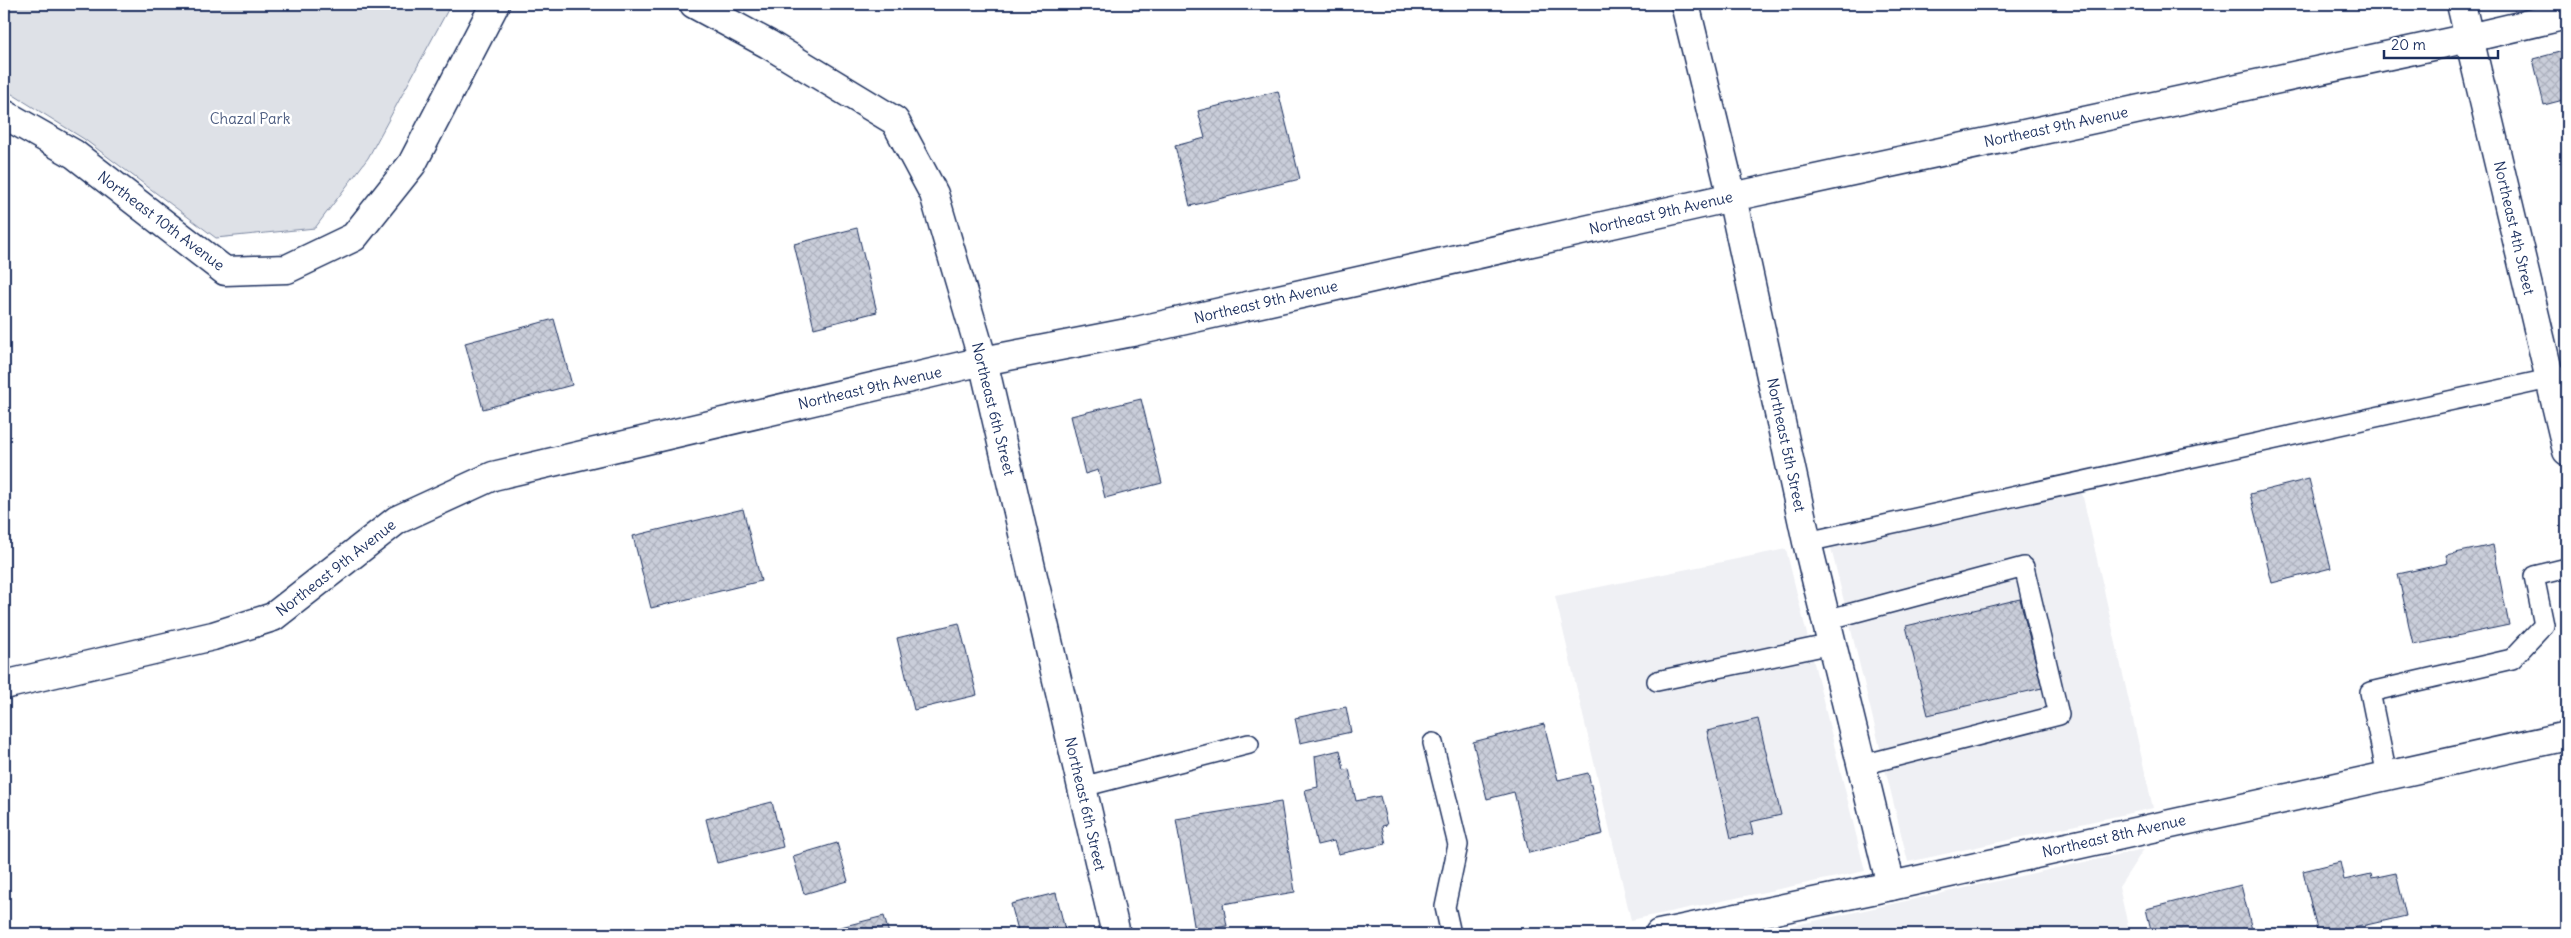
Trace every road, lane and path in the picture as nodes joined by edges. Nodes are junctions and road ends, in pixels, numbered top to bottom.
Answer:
1 (495, 4) edge
2 (694, 4) edge
3 (1685, 4) edge
4 (2461, 4) edge
5 (2567, 14) edge
6 (2469, 38) junction
7 (4, 114) edge
8 (1732, 197) junction
9 (983, 361) junction
10 (2558, 377) edge
11 (2567, 452) edge
12 (1808, 542) junction
13 (2567, 568) edge
14 (1829, 632) junction
15 (1657, 681) dead end
16 (4, 685) edge
17 (2567, 736) edge
18 (1433, 743) dead end
19 (1249, 744) dead end
20 (1862, 765) junction
21 (2387, 776) junction
22 (1082, 788) junction
23 (1891, 886) junction
24 (1116, 934) edge
25 (1452, 934) edge
26 (1659, 934) edge

1 - 7 street, Northeast 10th Avenue
2 - 9 street, Northeast 6th Street
3 - 8 street, Northeast 5th Street
4 - 6 street, Northeast 4th Street
5 - 6 street, Northeast 9th Avenue
6 - 8 street, Northeast 9th Avenue
6 - 10 street, Northeast 4th Street
8 - 9 street, Northeast 9th Avenue
8 - 12 street, Northeast 5th Street
9 - 16 street, Northeast 9th Avenue
9 - 22 street, Northeast 6th Street
10 - 11 street, Northeast 4th Street
10 - 12 lane
12 - 14 street, Northeast 5th Street
13 - 21 lane
14 - 15 lane
14 - 20 street, Northeast 5th Street
14 - 20 lane
17 - 21 street, Northeast 8th Avenue
18 - 25 lane
19 - 22 lane
20 - 23 street, Northeast 5th Street
21 - 23 street, Northeast 8th Avenue
22 - 24 street, Northeast 6th Street
23 - 26 street, Northeast 8th Avenue

